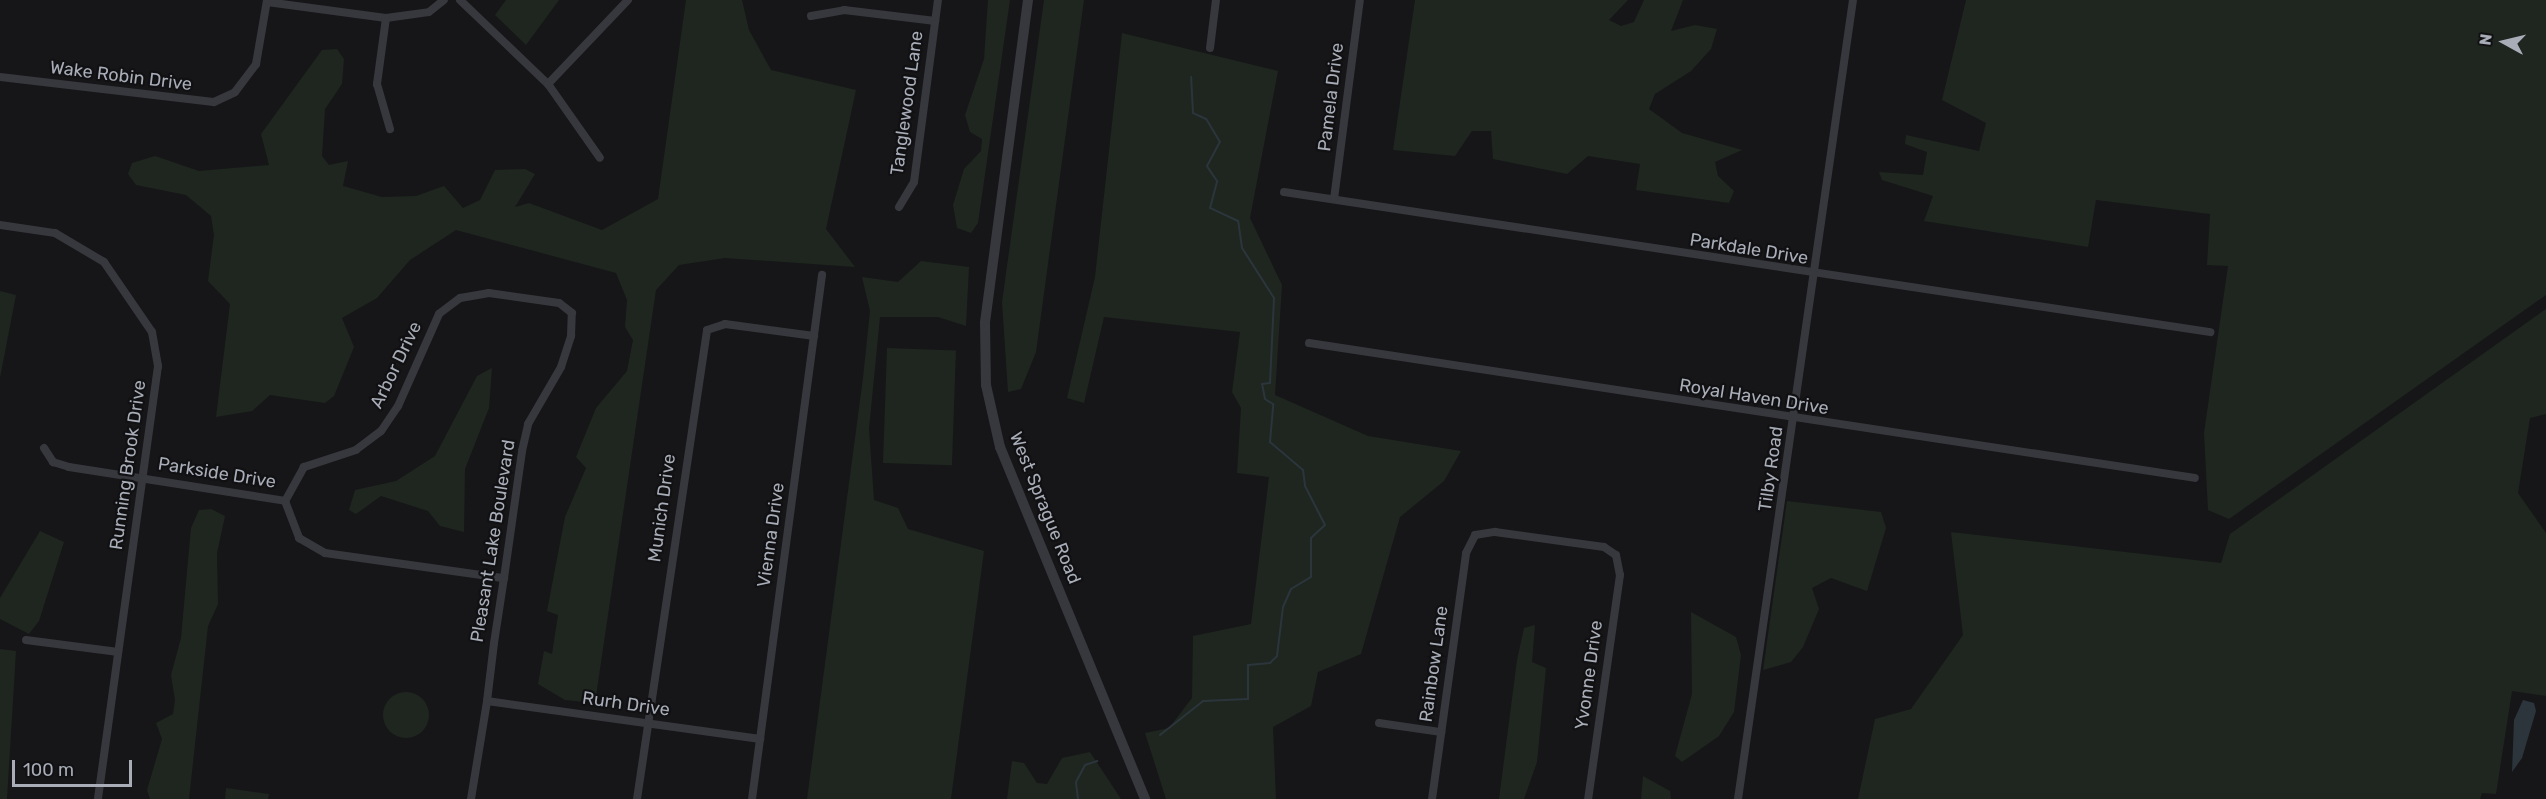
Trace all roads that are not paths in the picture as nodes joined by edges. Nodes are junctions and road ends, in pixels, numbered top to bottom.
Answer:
1 (444, 0) edge
2 (460, 0) edge
3 (628, 0) edge
4 (938, 0) edge
5 (1028, 0) edge
6 (1216, 0) edge
7 (1360, 0) edge
8 (1853, 0) edge
9 (267, 1) edge
10 (812, 16) dead end
11 (386, 18) junction
12 (935, 21) junction
13 (1210, 48) dead end
14 (0, 76) edge
15 (548, 84) junction
16 (390, 129) dead end
17 (600, 158) dead end
18 (1284, 192) dead end
19 (1334, 199) junction
20 (899, 207) dead end
21 (0, 225) edge
22 (822, 275) dead end
23 (1815, 276) junction
24 (559, 303) joint
25 (2210, 332) dead end
26 (814, 336) junction
27 (1309, 343) dead end
28 (1794, 420) junction
29 (45, 448) dead end
30 (142, 478) junction
31 (2195, 478) dead end
32 (285, 501) junction
33 (1475, 535) joint
34 (504, 579) junction
35 (26, 640) dead end
36 (118, 652) junction
37 (487, 701) junction
38 (646, 723) junction
39 (1379, 723) dead end
40 (1441, 732) junction
41 (760, 739) junction
42 (98, 799) edge
43 (471, 799) edge
44 (637, 799) edge
45 (752, 799) edge
46 (1145, 799) edge
47 (1432, 799) edge
48 (1588, 799) edge
49 (1738, 799) edge

1 - 11 street
2 - 15 street
3 - 15 street
4 - 12 street, Tanglewood Lane
5 - 46 street, West Sprague Road
6 - 13 street
7 - 19 street, Pamela Drive
8 - 23 street, Tilby Road
9 - 11 street
9 - 14 street, Wake Robin Drive
10 - 12 street
11 - 16 street
12 - 20 street, Tanglewood Lane
15 - 17 street
18 - 19 street, Parkdale Drive
19 - 23 street, Parkdale Drive
21 - 30 street, Running Brook Drive
22 - 26 street, Vienna Drive
23 - 25 street, Parkdale Drive
23 - 28 street, Tilby Road
24 - 32 street, Arbor Drive
24 - 34 street, Pleasant Lake Boulevard
26 - 38 street, Munich Drive
26 - 41 street, Vienna Drive
27 - 28 street, Royal Haven Drive
28 - 31 street, Royal Haven Drive
28 - 49 street, Tilby Road
29 - 30 street, Parkside Drive
30 - 32 street, Parkside Drive
30 - 36 street, Running Brook Drive
32 - 34 street, Parkside Drive
33 - 40 street, Rainbow Lane
33 - 48 street, Yvonne Drive
34 - 37 street, Pleasant Lake Boulevard
35 - 36 street
36 - 42 street, Running Brook Drive
37 - 38 street, Rurh Drive
37 - 43 street, Pleasant Lake Boulevard
38 - 41 street, Rurh Drive
38 - 44 street, Munich Drive
39 - 40 street
40 - 47 street, Rainbow Lane
41 - 45 street, Vienna Drive

